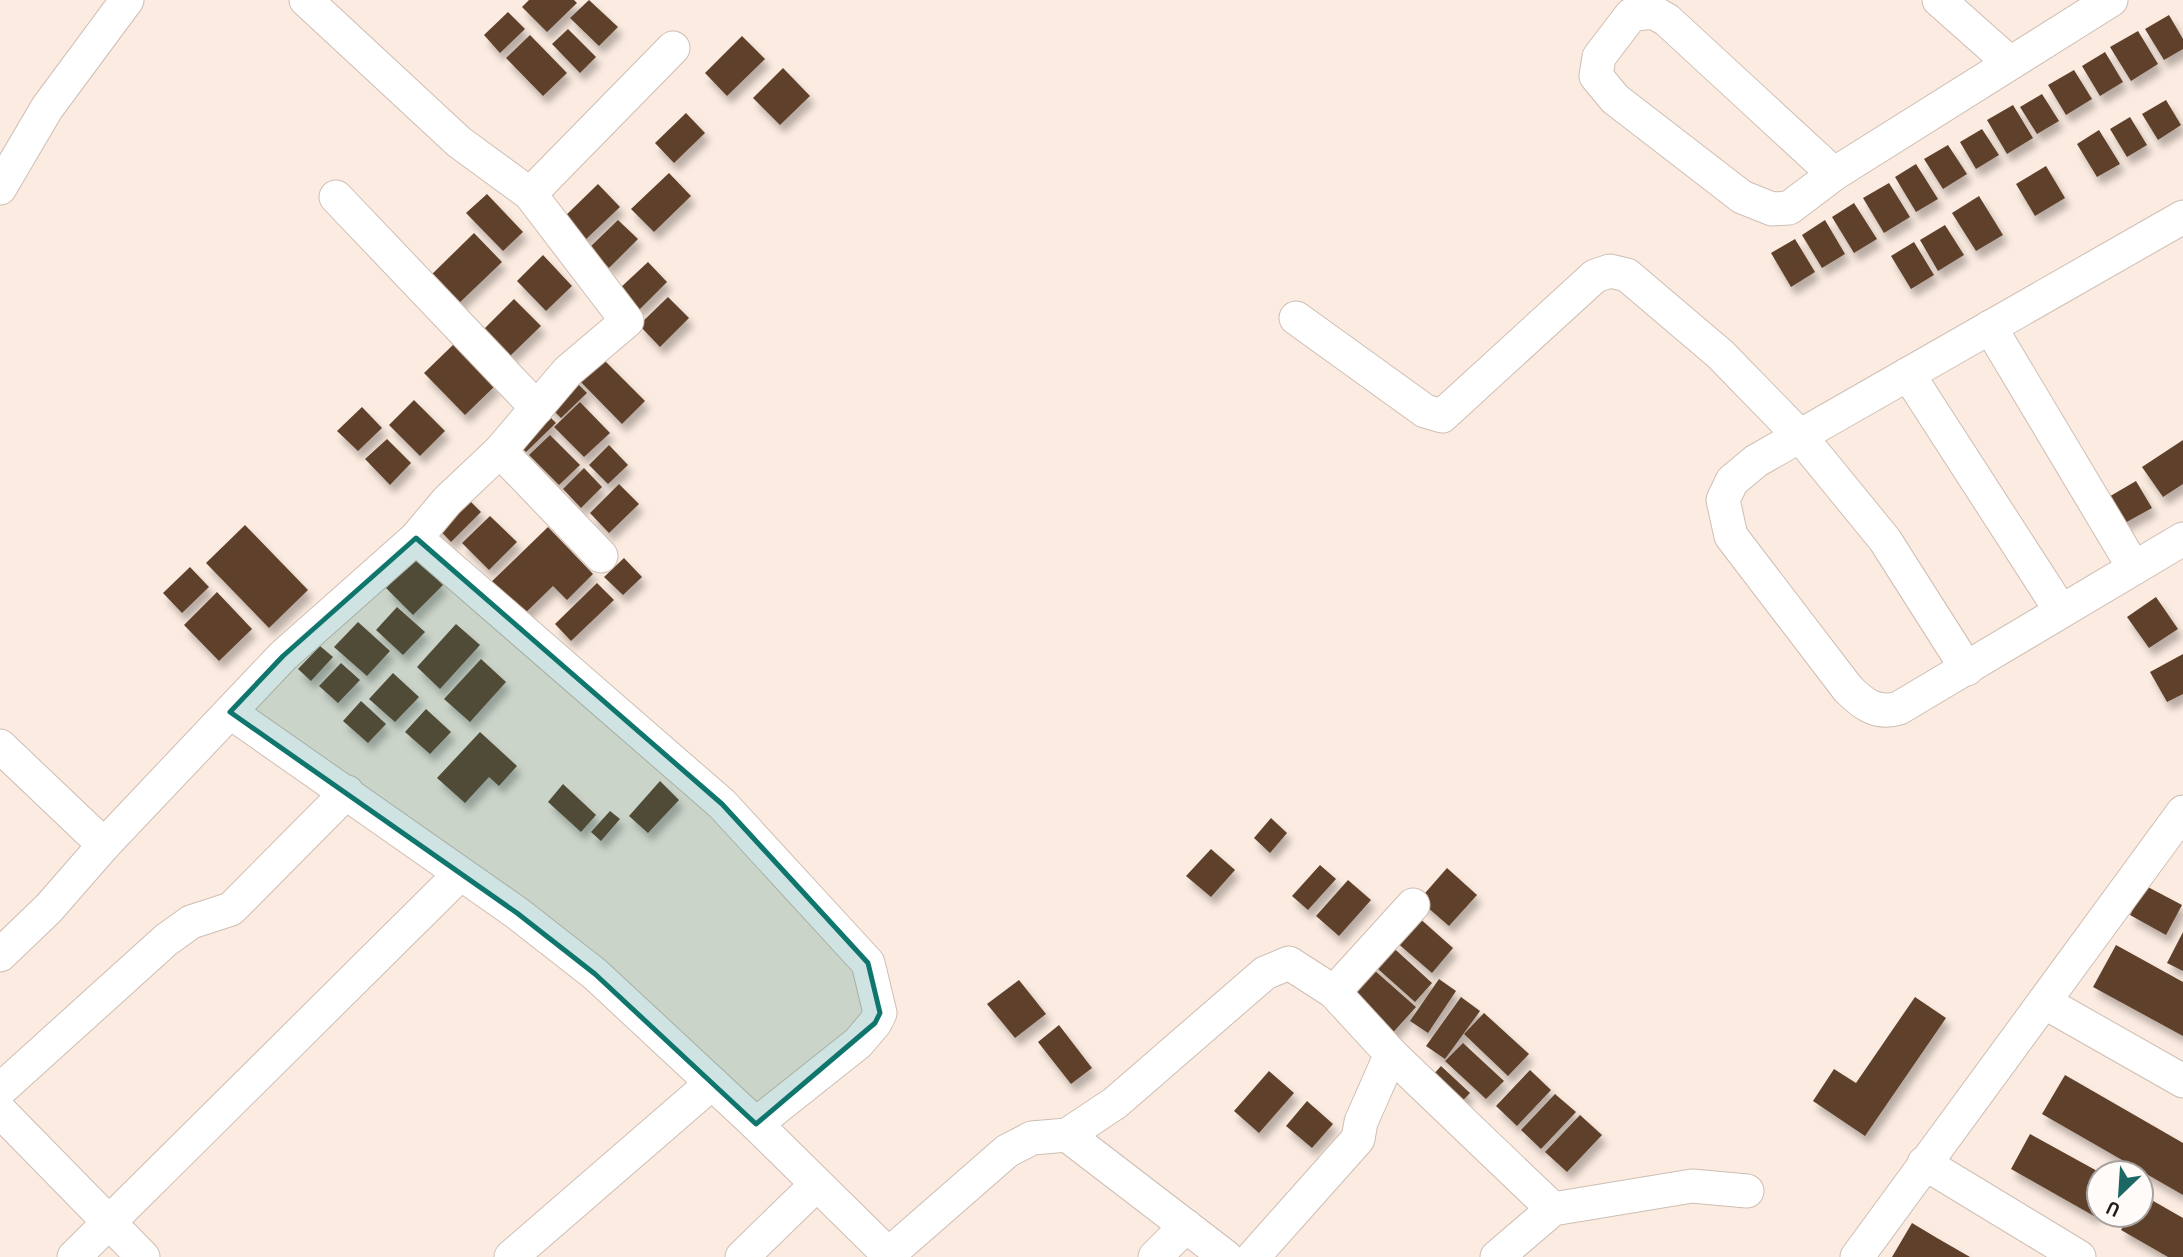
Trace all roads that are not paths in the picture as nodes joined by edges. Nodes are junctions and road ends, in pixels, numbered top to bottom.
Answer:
1 (127, 0) edge
2 (306, 0) edge
3 (1939, 0) edge
4 (2111, 0) edge
5 (673, 48) dead end
6 (2009, 62) junction
7 (1834, 174) junction
8 (0, 188) edge
9 (530, 194) junction
10 (336, 197) dead end
11 (2183, 217) edge
12 (1296, 318) dead end
13 (1990, 327) junction
14 (1908, 374) junction
15 (537, 408) junction
16 (1800, 436) junction
17 (500, 450) junction
18 (416, 538) junction
19 (2183, 539) edge
20 (601, 556) dead end
21 (2134, 568) junction
22 (2061, 611) junction
23 (1967, 669) junction
24 (230, 712) junction
25 (0, 746) edge
26 (346, 792) junction
27 (2179, 827) edge
28 (104, 845) junction
29 (460, 874) junction
30 (1413, 905) dead end
31 (0, 955) edge
32 (1334, 992) junction
33 (2044, 1002) junction
34 (1391, 1054) junction
35 (2183, 1082) edge
36 (712, 1083) junction
37 (0, 1090) edge
38 (0, 1111) edge
39 (756, 1124) junction
40 (1067, 1135) junction
41 (1924, 1163) junction
42 (816, 1185) junction
43 (1747, 1191) dead end
44 (1553, 1209) junction
45 (111, 1223) junction
46 (1186, 1226) junction
47 (890, 1256) edge
48 (74, 1257) edge
49 (143, 1257) edge
50 (511, 1257) edge
51 (742, 1257) edge
52 (1154, 1257) edge
53 (1226, 1257) edge
54 (1253, 1257) edge
55 (1497, 1257) edge
56 (1857, 1257) edge
57 (2079, 1257) edge

1 - 8 street
2 - 9 street
3 - 6 street
4 - 6 street
5 - 9 street
6 - 7 street
7 - 7 street
9 - 15 street
10 - 15 street
11 - 13 street
12 - 16 street
13 - 14 street
13 - 21 street
14 - 16 street
14 - 22 street
15 - 17 street
16 - 23 street
16 - 23 street
17 - 18 street
17 - 20 street
18 - 24 street
18 - 39 street
19 - 21 street
21 - 22 street
22 - 23 street
24 - 26 street
24 - 28 street
25 - 28 street
26 - 29 street
26 - 37 street
27 - 33 street
28 - 31 street
29 - 36 street
29 - 45 street
30 - 32 street
32 - 34 street
32 - 40 street
33 - 35 street
33 - 41 street
34 - 44 street
34 - 54 street
36 - 39 street
36 - 50 street
38 - 45 street
39 - 42 street
40 - 46 street
40 - 47 street
41 - 56 street
41 - 57 street
42 - 47 street
42 - 51 street
43 - 44 street
44 - 55 street
45 - 48 street
45 - 49 street
46 - 52 street
46 - 53 street

